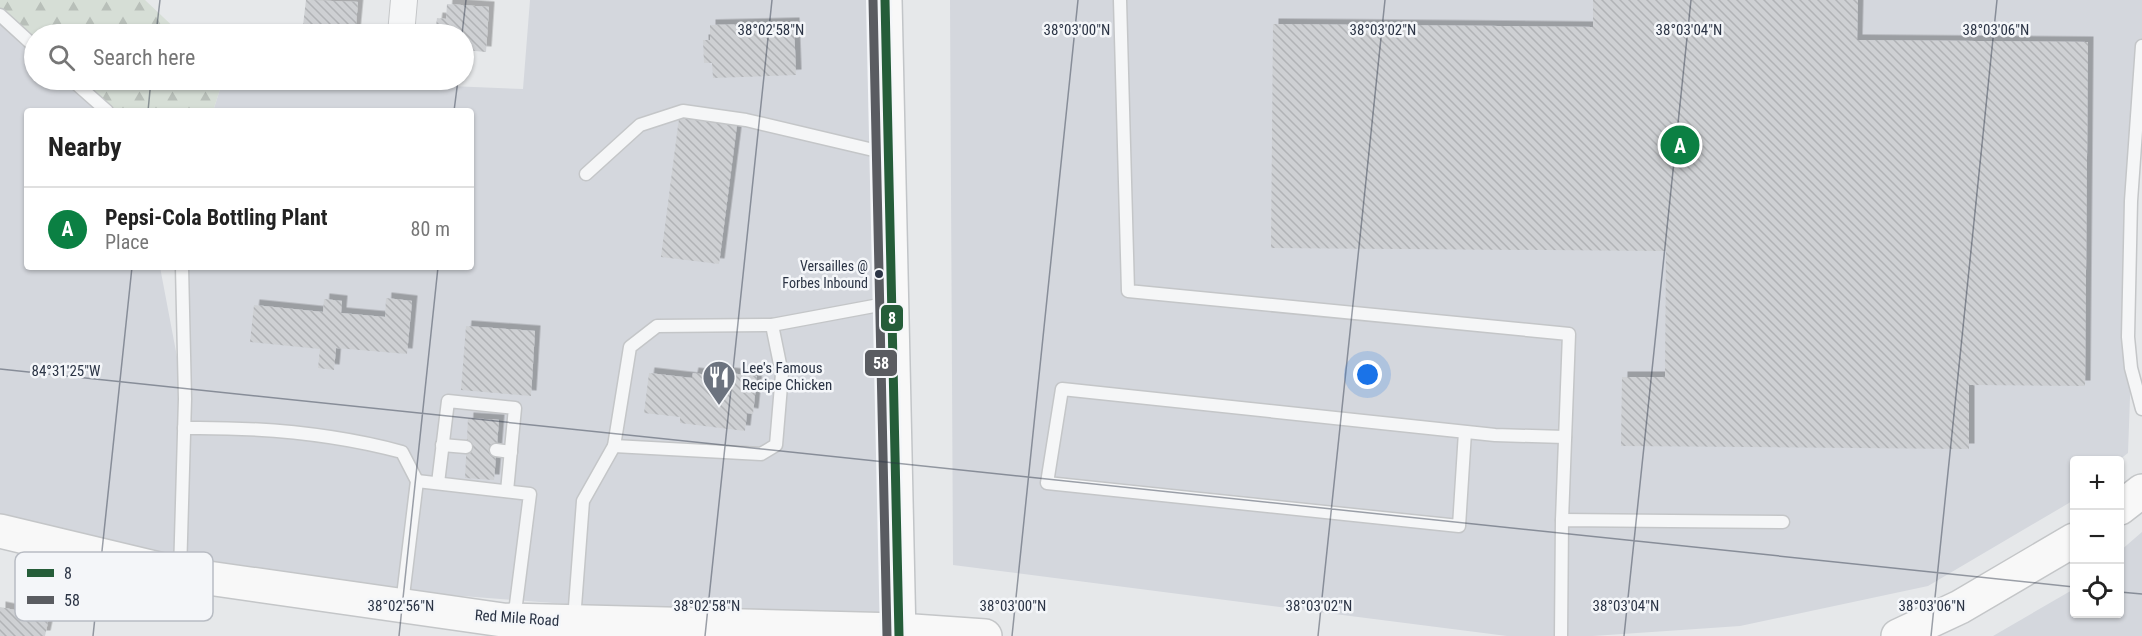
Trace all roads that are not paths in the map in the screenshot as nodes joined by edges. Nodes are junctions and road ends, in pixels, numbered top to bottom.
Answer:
1 (404, 0) edge
2 (885, 0) edge
3 (1120, 0) edge
4 (0, 15) edge
5 (402, 24) edge
6 (24, 37) edge
7 (2142, 46) edge
8 (83, 90) edge
9 (104, 108) edge
10 (888, 153) junction
11 (586, 174) dead end
12 (182, 270) edge
13 (891, 303) junction
14 (772, 325) junction
15 (2142, 409) edge
16 (184, 428) junction
17 (1465, 432) junction
18 (1564, 437) junction
19 (442, 445) junction
20 (614, 446) junction
21 (466, 447) dead end
22 (496, 450) dead end
23 (511, 452) junction
24 (417, 481) junction
25 (438, 483) junction
26 (507, 491) junction
27 (2142, 491) edge
28 (2124, 505) edge
29 (1562, 520) junction
30 (1783, 522) dead end
31 (0, 531) edge
32 (2070, 542) edge
33 (88, 552) edge
34 (181, 552) edge
35 (213, 579) edge
36 (402, 606) junction
37 (514, 620) junction
38 (564, 626) edge
39 (899, 633) edge
40 (985, 636) edge
41 (1561, 636) edge
42 (1898, 636) edge

1 - 5 street
2 - 10 main road
3 - 18 lane
4 - 6 lane
7 - 15 lane
8 - 9 lane
10 - 11 lane
10 - 13 main road
12 - 16 lane
13 - 14 lane
13 - 39 main road
14 - 20 lane
14 - 20 lane
16 - 24 lane
16 - 34 lane
17 - 17 lane
17 - 18 lane
18 - 29 lane
19 - 21 lane
19 - 23 lane
19 - 25 lane
20 - 38 lane
22 - 23 lane
23 - 26 lane
24 - 25 lane
24 - 36 lane
25 - 26 lane
26 - 37 lane
27 - 28 main road
29 - 30 lane
29 - 41 lane
31 - 33 main road, Red Mile Road
32 - 42 main road
35 - 36 main road, Red Mile Road
36 - 37 main road, Red Mile Road
37 - 38 main road, Red Mile Road
38 - 39 main road, Red Mile Road
39 - 40 main road, Red Mile Road

